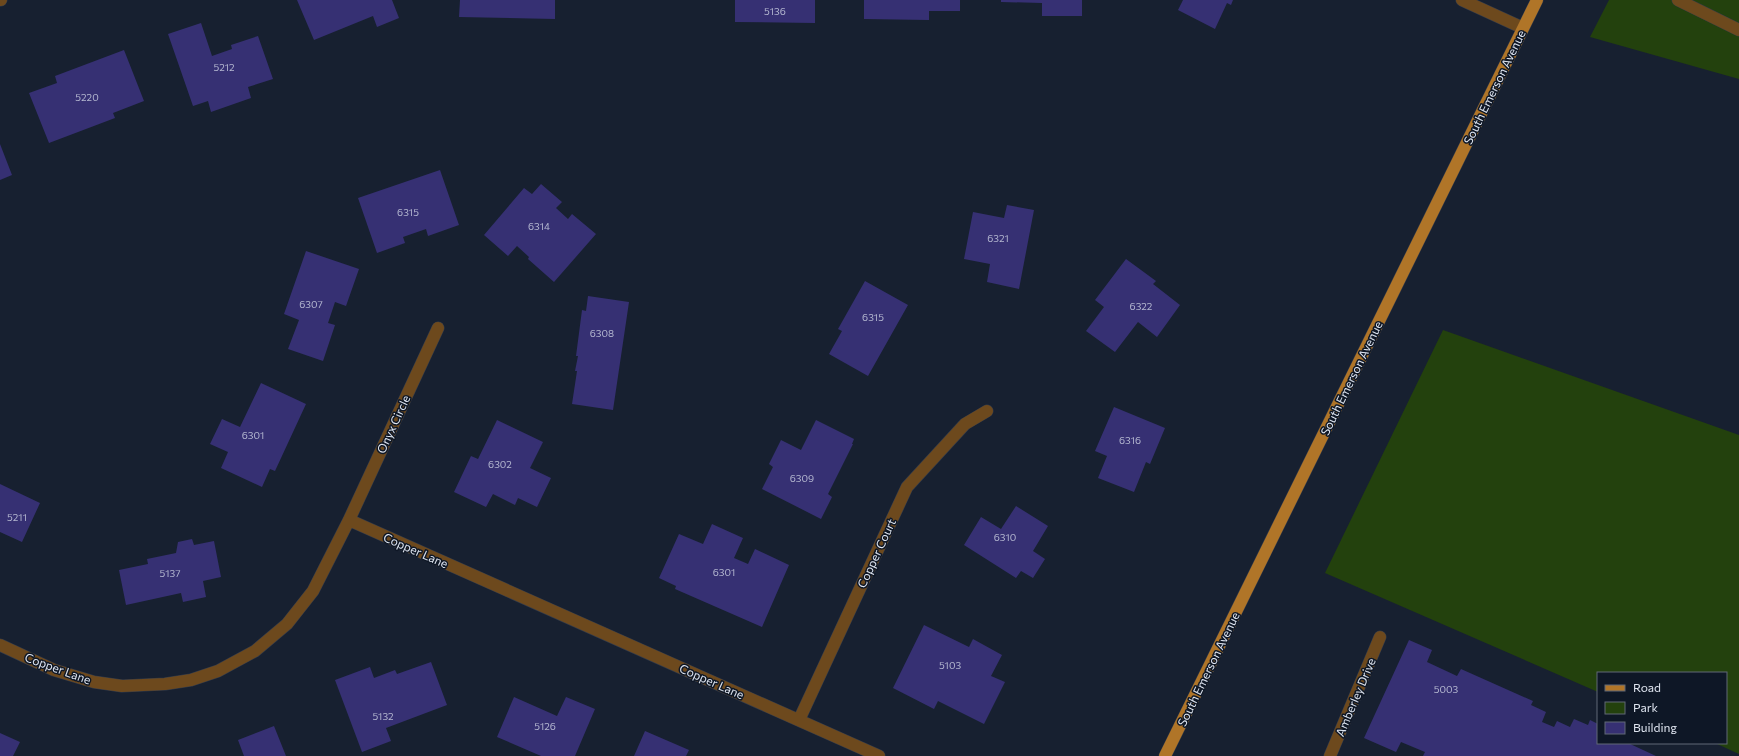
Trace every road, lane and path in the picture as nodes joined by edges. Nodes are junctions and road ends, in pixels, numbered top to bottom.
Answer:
1 (1462, 0) edge
2 (1537, 0) edge
3 (1678, 0) edge
4 (1523, 28) junction
5 (1739, 30) edge
6 (438, 328) dead end
7 (987, 410) dead end
8 (348, 520) junction
9 (1380, 637) dead end
10 (0, 645) edge
11 (799, 720) junction
12 (879, 756) edge
13 (1165, 756) edge
14 (1330, 756) edge

1 - 4 street
2 - 4 main road, South Emerson Avenue
3 - 5 street
4 - 13 main road, South Emerson Avenue
6 - 8 street, Onyx Circle
7 - 11 street, Copper Court
8 - 10 street, Copper Lane
8 - 11 street, Copper Lane
9 - 14 street, Amberley Drive
11 - 12 street, Copper Lane

